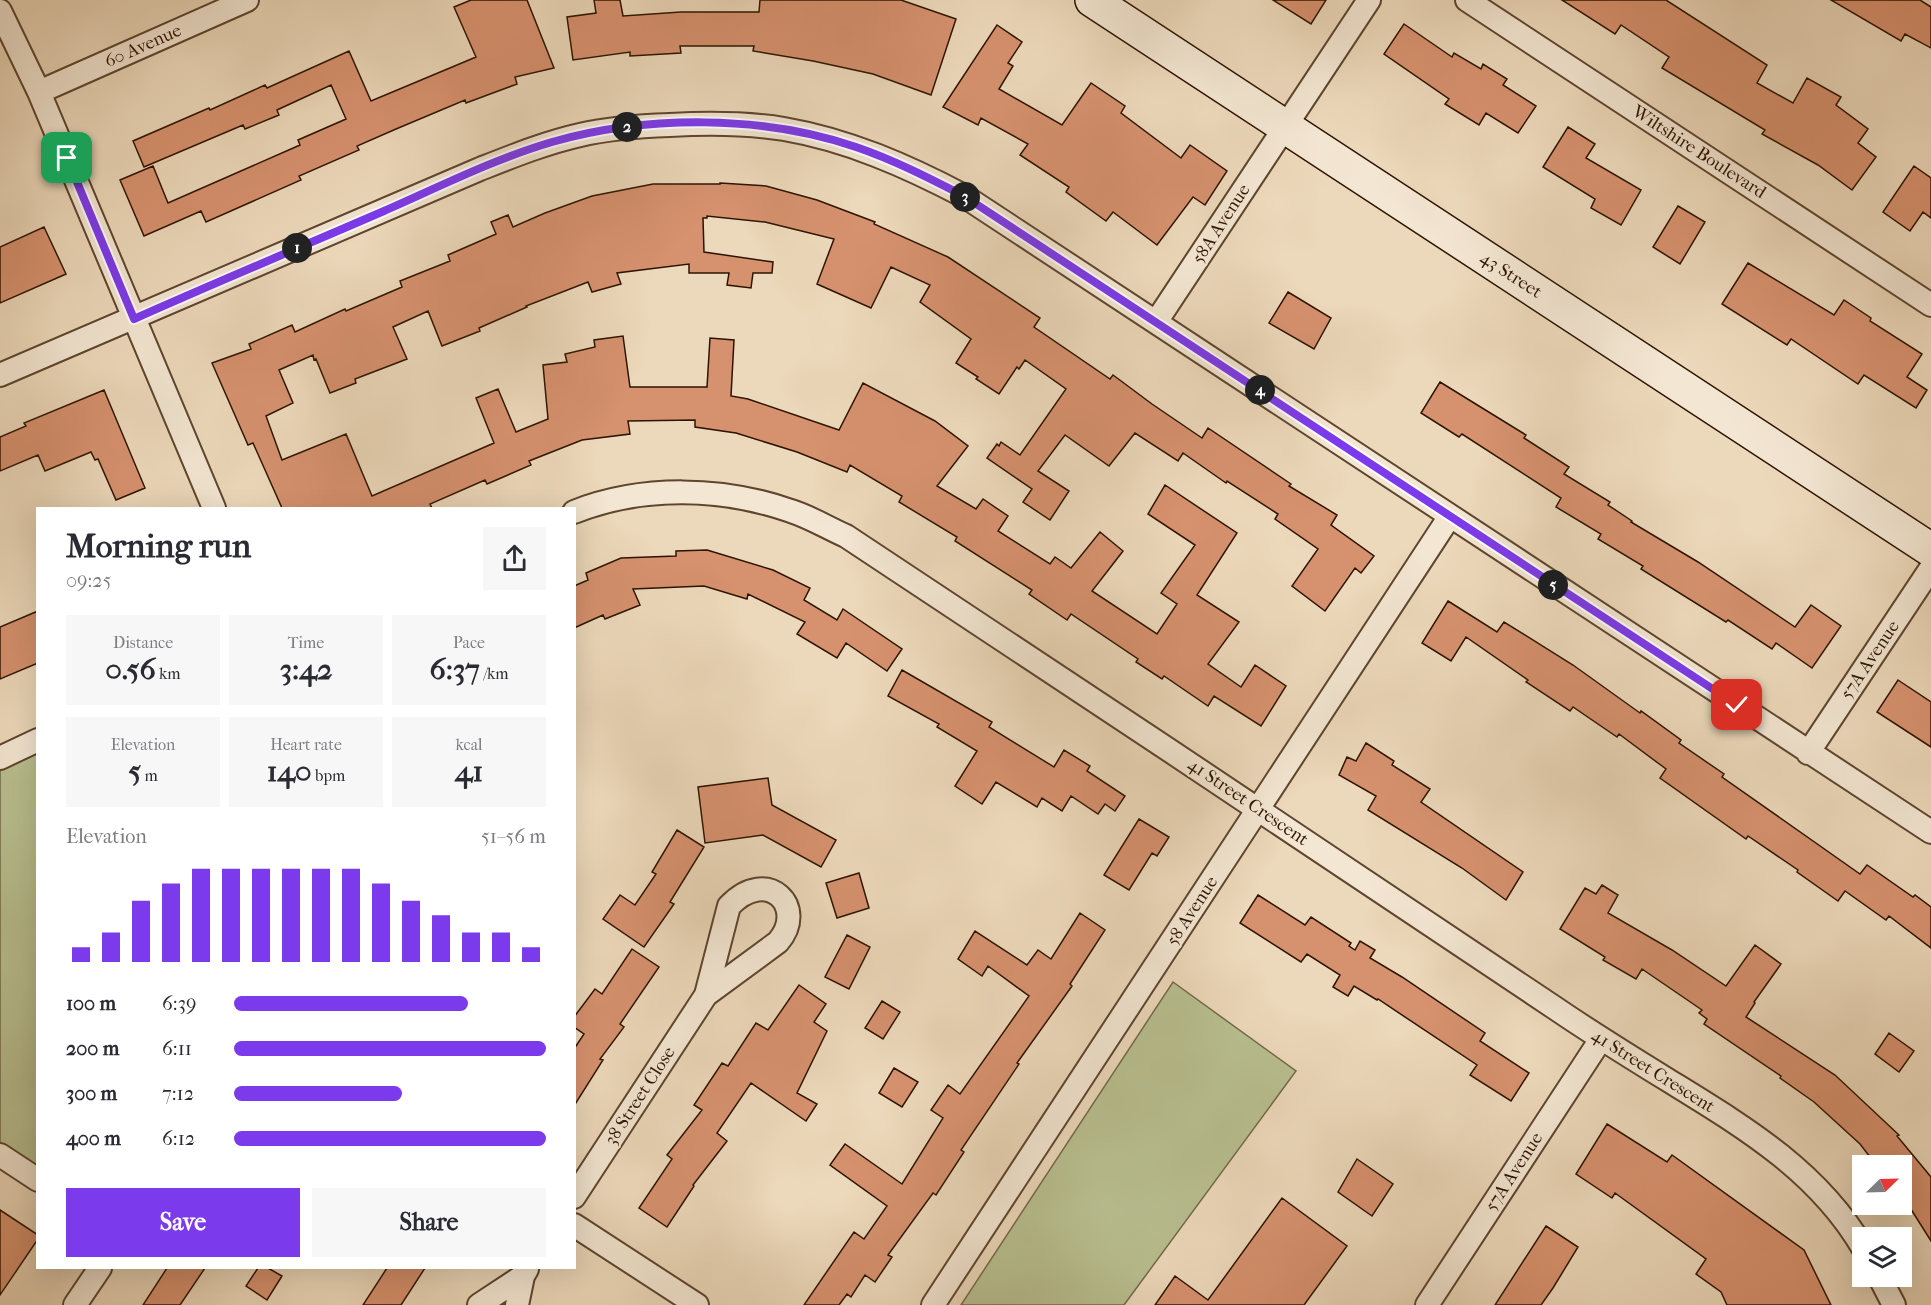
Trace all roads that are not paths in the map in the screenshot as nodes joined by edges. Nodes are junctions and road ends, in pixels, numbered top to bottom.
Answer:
1 (247, 0) edge
2 (1092, 0) edge
3 (1369, 0) edge
4 (1467, 0) edge
5 (0, 11) edge
6 (39, 92) junction
7 (1285, 126) junction
8 (1931, 305) edge
9 (134, 319) junction
10 (1156, 322) junction
11 (0, 375) edge
12 (214, 507) edge
13 (576, 511) edge
14 (1450, 516) junction
15 (1931, 550) edge
16 (1931, 568) edge
17 (36, 741) edge
18 (1808, 753) junction
19 (0, 758) edge
20 (1259, 808) junction
21 (1931, 832) edge
22 (706, 995) junction
23 (1601, 1039) junction
24 (0, 1155) edge
25 (36, 1179) edge
26 (576, 1194) edge
27 (576, 1226) edge
28 (1852, 1230) edge
29 (99, 1269) edge
30 (526, 1272) edge
31 (1885, 1287) edge
32 (75, 1305) edge
33 (479, 1305) edge
34 (517, 1305) edge
35 (697, 1305) edge
36 (933, 1305) edge
37 (1427, 1305) edge
38 (1894, 1305) edge

1 - 6 street, 60 Avenue
2 - 7 street, 43 Street
3 - 7 street, 58A Avenue
4 - 8 street, Wiltshire Boulevard
5 - 6 street
6 - 9 street
7 - 10 street, 58A Avenue
7 - 15 street, 43 Street
9 - 10 street
9 - 11 street
9 - 12 street
10 - 14 street
13 - 20 street, 41 Street Crescent
14 - 18 street
14 - 20 street, 58 Avenue
16 - 18 street, 57A Avenue
17 - 19 street
18 - 21 street
20 - 23 street, 41 Street Crescent
20 - 36 street, 58 Avenue
22 - 22 street, 38 Street Close
22 - 26 street, 38 Street Close
23 - 28 street, 41 Street Crescent
23 - 37 street, 57A Avenue
24 - 25 street
27 - 35 street
29 - 32 street
30 - 33 street
30 - 34 street
31 - 38 street

